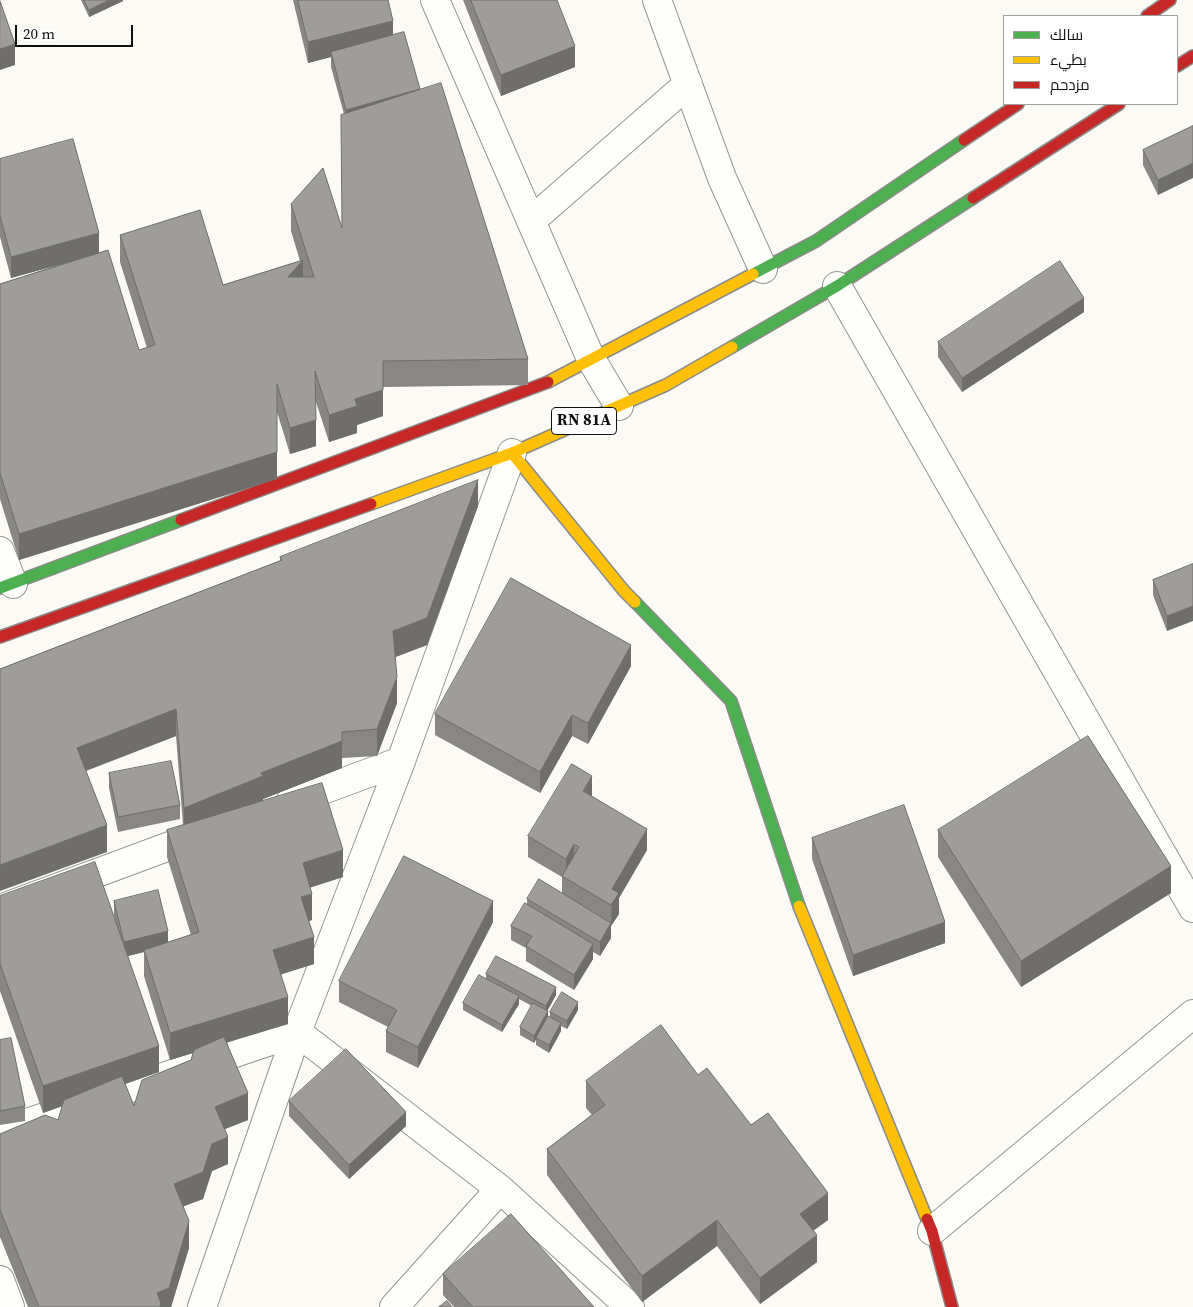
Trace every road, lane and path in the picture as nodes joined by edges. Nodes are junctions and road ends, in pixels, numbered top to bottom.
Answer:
1 (435, 0) edge
2 (657, 0) edge
3 (1170, 0) edge
4 (1148, 15) edge
5 (1193, 56) edge
6 (1178, 65) edge
7 (688, 84) junction
8 (1017, 105) edge
9 (1117, 105) edge
10 (531, 220) junction
11 (763, 269) junction
12 (837, 286) junction
13 (591, 359) junction
14 (619, 406) junction
15 (512, 453) junction
16 (0, 550) edge
17 (6, 586) edge
18 (0, 636) edge
19 (401, 761) junction
20 (270, 809) edge
21 (224, 826) edge
22 (1193, 908) edge
23 (0, 909) edge
24 (1193, 1014) edge
25 (297, 1032) junction
26 (0, 1132) edge
27 (500, 1189) junction
28 (932, 1231) junction
29 (0, 1280) edge
30 (10, 1307) edge
31 (202, 1307) edge
32 (394, 1307) edge
33 (630, 1307) edge
34 (952, 1307) edge

1 - 10 street
2 - 7 street
3 - 4 main road
5 - 6 main road
7 - 10 street
7 - 11 street
8 - 11 main road, RN 81A
9 - 12 main road, RN 81A
10 - 13 street
11 - 13 main road, RN 81A
12 - 14 main road, RN 81A
12 - 22 street
13 - 14 street
13 - 17 main road, RN 81A
14 - 15 main road, RN 81A
15 - 18 main road, RN 81A
15 - 19 street
15 - 28 main road
16 - 17 street
19 - 20 street
19 - 25 street
21 - 23 street
24 - 28 street
25 - 26 street
25 - 27 street
25 - 31 street
27 - 32 street
27 - 33 street
28 - 34 main road
29 - 30 street

